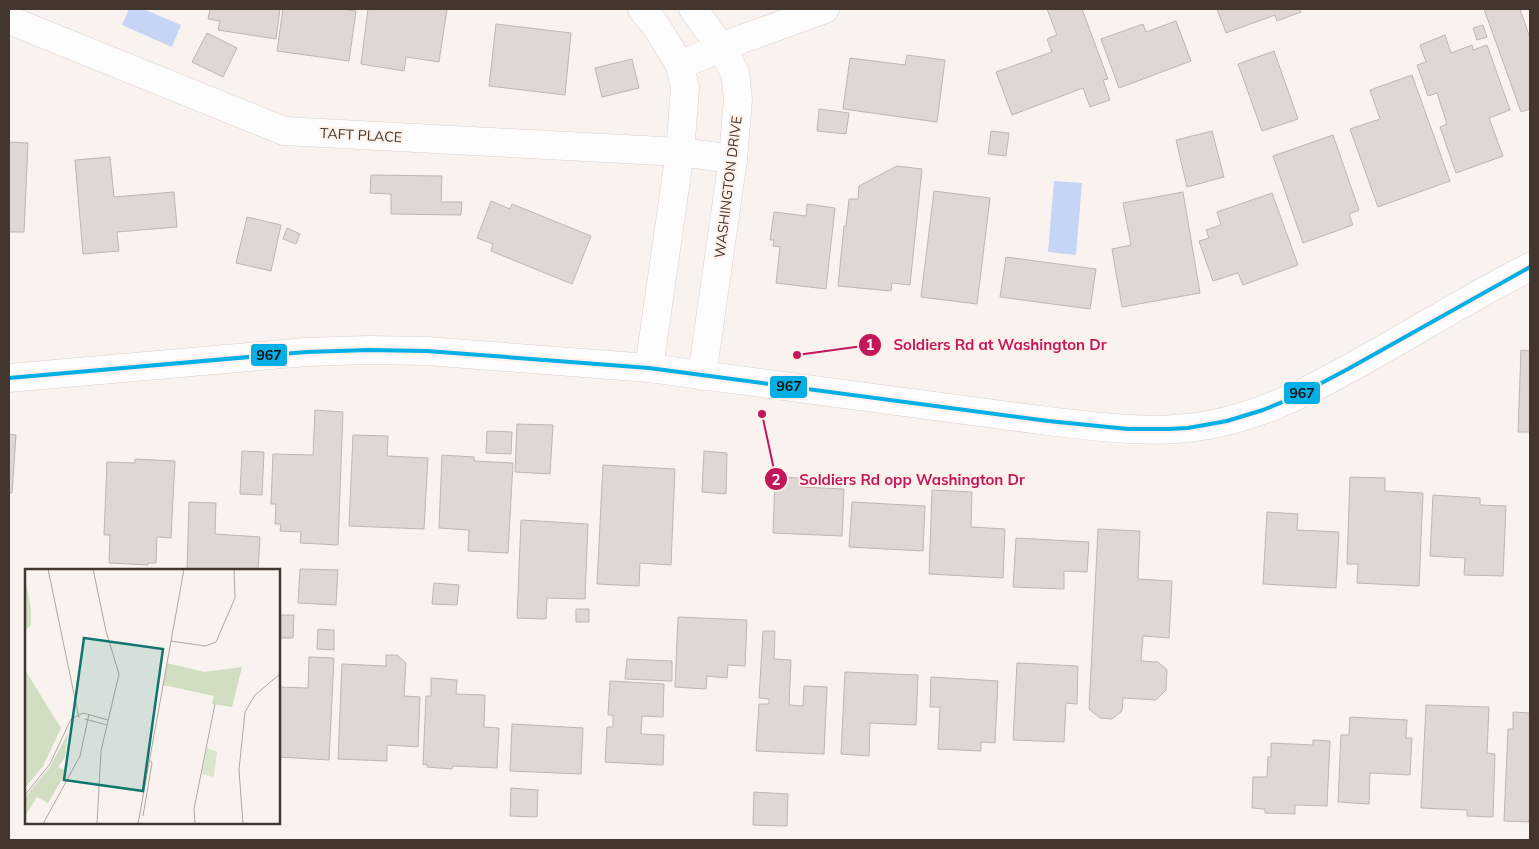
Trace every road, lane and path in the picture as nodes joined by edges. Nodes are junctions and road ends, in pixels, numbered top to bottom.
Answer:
1 (642, 9) edge
2 (693, 9) edge
3 (825, 9) edge
4 (9, 20) edge
5 (721, 47) junction
6 (680, 65) junction
7 (680, 152) junction
8 (733, 159) junction
9 (1530, 267) edge
10 (649, 368) junction
11 (702, 376) junction
12 (9, 378) edge

1 - 6 street
2 - 5 street, WASHINGTON DRIVE
3 - 5 street
4 - 7 street, TAFT PLACE
5 - 6 street
5 - 8 street, WASHINGTON DRIVE
6 - 7 street
7 - 8 street, TAFT PLACE
7 - 10 street
8 - 11 street, WASHINGTON DRIVE
9 - 11 street
10 - 11 street
10 - 12 street

